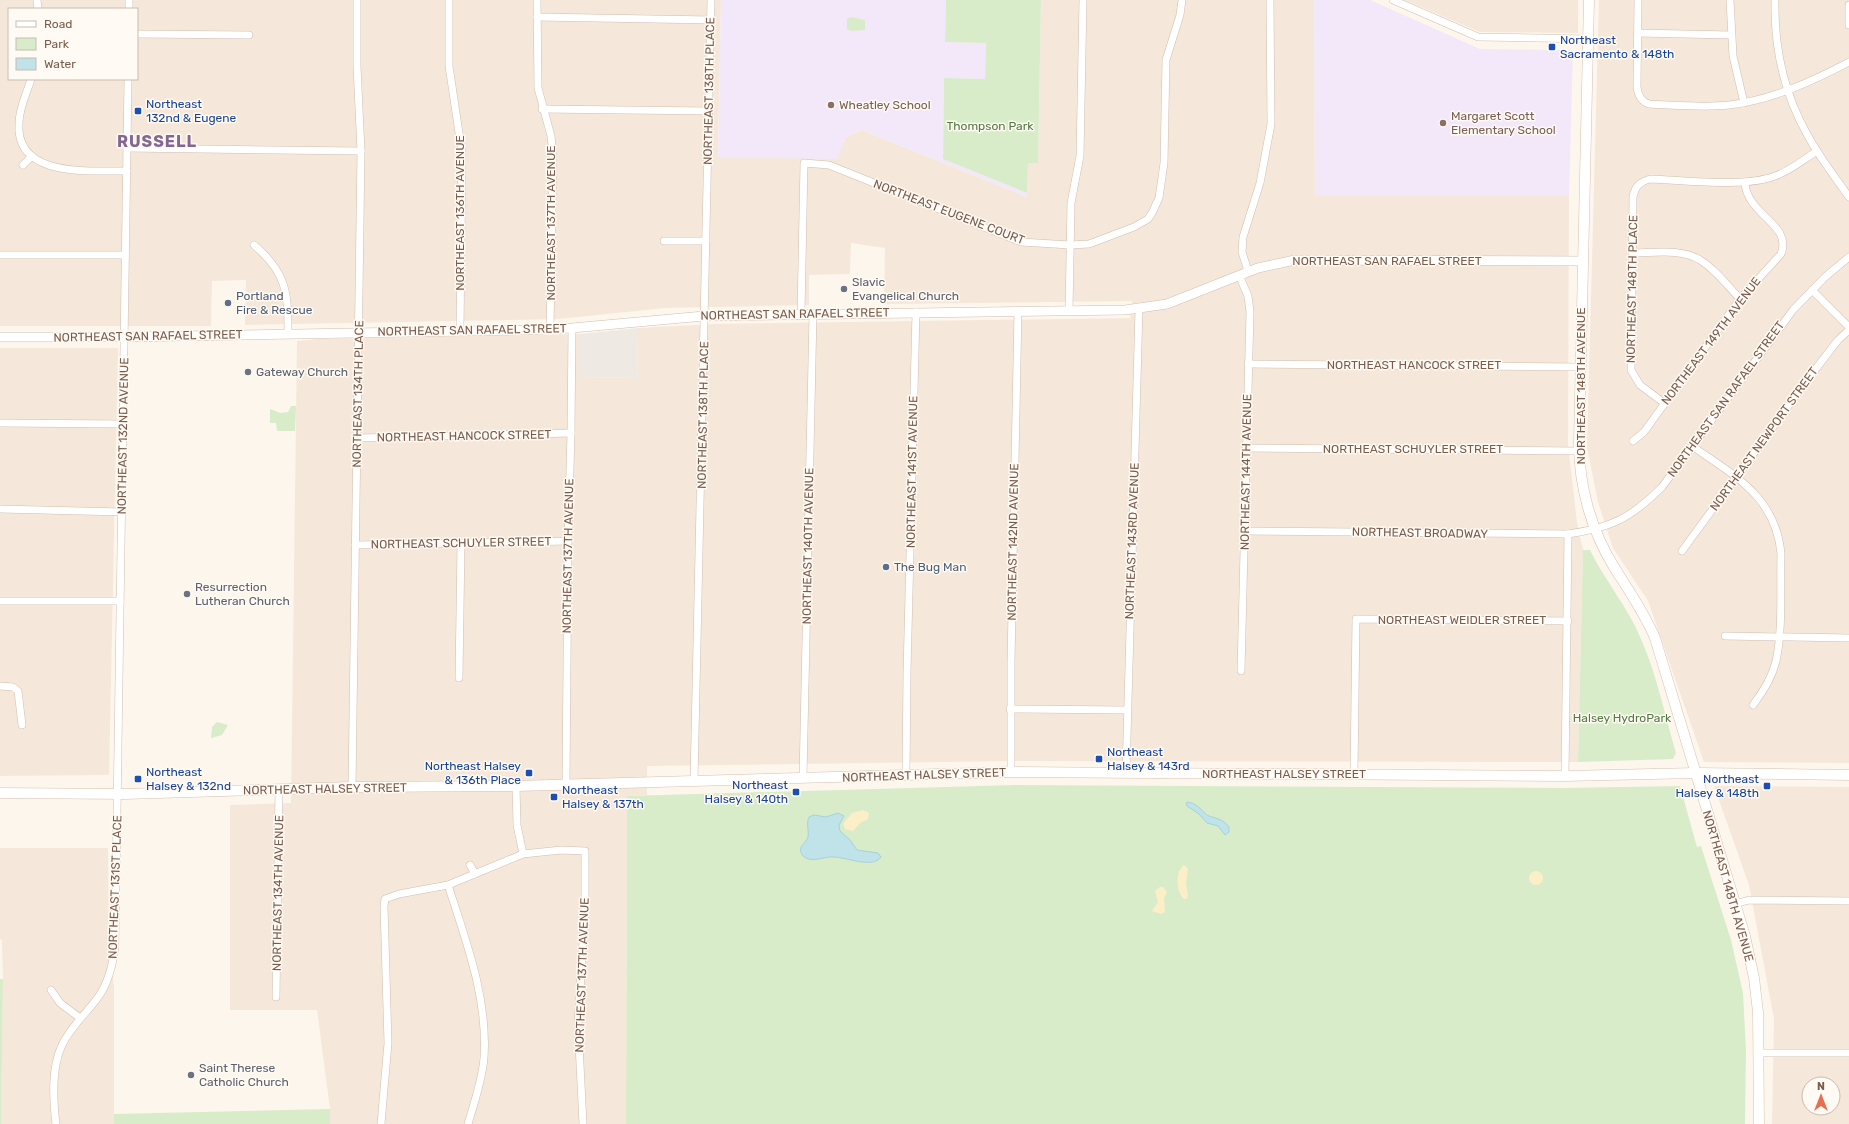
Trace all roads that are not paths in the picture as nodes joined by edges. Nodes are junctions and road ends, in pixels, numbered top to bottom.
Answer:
1 (357, 0) edge
2 (449, 0) edge
3 (537, 0) edge
4 (711, 0) edge
5 (1083, 0) edge
6 (1182, 0) edge
7 (1270, 0) edge
8 (1393, 0) edge
9 (1589, 0) edge
10 (1638, 0) edge
11 (1730, 0) edge
12 (1775, 0) edge
13 (1849, 5) edge
14 (537, 17) junction
15 (711, 20) junction
16 (1849, 25) edge
17 (1638, 33) junction
18 (138, 34) edge
19 (249, 34) dead end
20 (1730, 35) junction
21 (1588, 39) junction
22 (1849, 62) edge
23 (31, 80) edge
24 (128, 80) edge
25 (1787, 91) junction
26 (1744, 103) junction
27 (542, 109) junction
28 (709, 111) junction
29 (127, 148) junction
30 (361, 151) junction
31 (1817, 151) junction
32 (32, 156) junction
33 (23, 165) dead end
34 (127, 171) junction
35 (1745, 182) junction
36 (1849, 198) edge
37 (664, 240) dead end
38 (706, 241) junction
39 (254, 245) dead end
40 (1070, 245) junction
41 (1632, 253) junction
42 (0, 255) edge
43 (125, 255) junction
44 (1849, 257) edge
45 (1582, 261) junction
46 (1244, 273) junction
47 (1812, 290) junction
48 (1740, 299) junction
49 (1139, 309) junction
50 (1018, 311) junction
51 (1069, 311) junction
52 (916, 312) junction
53 (801, 314) junction
54 (812, 314) junction
55 (704, 316) junction
56 (1849, 327) edge
57 (572, 328) junction
58 (550, 329) junction
59 (1849, 330) edge
60 (460, 331) junction
61 (359, 333) junction
62 (288, 334) junction
63 (0, 337) edge
64 (124, 337) junction
65 (1248, 364) junction
66 (1580, 366) junction
67 (1664, 403) junction
68 (0, 423) edge
69 (123, 424) junction
70 (571, 433) junction
71 (357, 438) junction
72 (1633, 441) dead end
73 (1692, 446) junction
74 (1247, 448) junction
75 (1579, 451) junction
76 (1736, 477) junction
77 (0, 509) edge
78 (122, 512) junction
79 (1596, 530) junction
80 (1245, 531) junction
81 (1568, 534) junction
82 (568, 541) junction
83 (461, 543) junction
84 (355, 546) junction
85 (1682, 550) dead end
86 (0, 601) edge
87 (120, 601) junction
88 (1568, 621) junction
89 (1725, 636) dead end
90 (1779, 637) junction
91 (1849, 638) edge
92 (1241, 671) dead end
93 (459, 678) dead end
94 (0, 686) edge
95 (1753, 705) dead end
96 (1010, 709) junction
97 (1127, 710) junction
98 (22, 725) dead end
99 (1011, 772) junction
100 (1126, 773) junction
101 (1696, 773) junction
102 (1354, 774) junction
103 (1849, 774) edge
104 (906, 775) junction
105 (1565, 776) junction
106 (803, 778) junction
107 (694, 781) junction
108 (566, 785) junction
109 (516, 786) junction
110 (352, 788) junction
111 (279, 789) junction
112 (0, 793) edge
113 (117, 794) junction
114 (523, 854) junction
115 (470, 865) dead end
116 (475, 874) junction
117 (448, 885) junction
118 (1849, 901) edge
119 (1735, 904) junction
120 (51, 990) dead end
121 (276, 997) dead end
122 (80, 1018) junction
123 (1760, 1053) junction
124 (1849, 1053) edge
125 (56, 1124) edge
126 (380, 1124) edge
127 (468, 1124) edge
128 (583, 1124) edge
129 (1759, 1124) edge

1 - 30 street, NORTHEAST 134TH PLACE
2 - 60 street, NORTHEAST 136TH AVENUE
3 - 14 street, NORTHEAST 137TH AVENUE
4 - 15 street, NORTHEAST 138TH PLACE
5 - 40 street
6 - 40 street, NORTHEAST EUGENE COURT
7 - 46 street, NORTHEAST 144TH AVENUE
8 - 21 street
9 - 21 main road, NORTHEAST 148TH AVENUE
10 - 17 street
11 - 20 street
12 - 25 street
13 - 16 street
14 - 15 street
14 - 27 street, NORTHEAST 137TH AVENUE
15 - 28 street, NORTHEAST 138TH PLACE
17 - 20 street
17 - 26 street
18 - 19 street
20 - 26 street
21 - 45 main road, NORTHEAST 148TH AVENUE
22 - 25 street
23 - 32 street
24 - 29 street, NORTHEAST 132ND AVENUE
25 - 26 street
25 - 31 street
27 - 28 street
27 - 58 street, NORTHEAST 137TH AVENUE
28 - 38 street, NORTHEAST 138TH PLACE
29 - 30 street
29 - 34 street, NORTHEAST 132ND AVENUE
30 - 61 street, NORTHEAST 134TH PLACE
31 - 35 street
31 - 36 street
32 - 33 street
32 - 34 street
34 - 43 street, NORTHEAST 132ND AVENUE
35 - 41 street, NORTHEAST 148TH PLACE
35 - 48 street, NORTHEAST 149TH AVENUE
37 - 38 street
38 - 55 street, NORTHEAST 138TH PLACE
39 - 62 street
40 - 51 street
40 - 53 street, NORTHEAST EUGENE COURT
41 - 48 street
41 - 67 street, NORTHEAST 148TH PLACE
42 - 43 street
43 - 64 street, NORTHEAST 132ND AVENUE
44 - 47 street, NORTHEAST SAN RAFAEL STREET
45 - 46 street, NORTHEAST SAN RAFAEL STREET
45 - 66 main road, NORTHEAST 148TH AVENUE
46 - 49 street, NORTHEAST SAN RAFAEL STREET
46 - 65 street, NORTHEAST 144TH AVENUE
47 - 56 street
47 - 73 street, NORTHEAST SAN RAFAEL STREET
48 - 67 street, NORTHEAST 149TH AVENUE
49 - 51 street, NORTHEAST SAN RAFAEL STREET
49 - 97 street, NORTHEAST 143RD AVENUE
50 - 51 street, NORTHEAST SAN RAFAEL STREET
50 - 52 street, NORTHEAST SAN RAFAEL STREET
50 - 96 street, NORTHEAST 142ND AVENUE
52 - 54 street, NORTHEAST SAN RAFAEL STREET
52 - 104 street, NORTHEAST 141ST AVENUE
53 - 54 street, NORTHEAST SAN RAFAEL STREET
53 - 55 street, NORTHEAST SAN RAFAEL STREET
54 - 106 street, NORTHEAST 140TH AVENUE
55 - 57 street, NORTHEAST SAN RAFAEL STREET
55 - 107 street, NORTHEAST 138TH PLACE
57 - 58 street, NORTHEAST SAN RAFAEL STREET
57 - 70 street, NORTHEAST 137TH AVENUE
58 - 60 street, NORTHEAST SAN RAFAEL STREET
59 - 76 street, NORTHEAST NEWPORT STREET
60 - 61 street, NORTHEAST SAN RAFAEL STREET
61 - 62 street, NORTHEAST SAN RAFAEL STREET
61 - 71 street, NORTHEAST 134TH PLACE
62 - 64 street, NORTHEAST SAN RAFAEL STREET
63 - 64 street, NORTHEAST SAN RAFAEL STREET
64 - 69 street, NORTHEAST 132ND AVENUE
65 - 66 street, NORTHEAST HANCOCK STREET
65 - 74 street, NORTHEAST 144TH AVENUE
66 - 75 main road, NORTHEAST 148TH AVENUE
67 - 72 street, NORTHEAST 149TH AVENUE
68 - 69 street
69 - 78 street, NORTHEAST 132ND AVENUE
70 - 71 street, NORTHEAST HANCOCK STREET
70 - 82 street, NORTHEAST 137TH AVENUE
71 - 84 street, NORTHEAST 134TH PLACE
73 - 76 street
73 - 79 street, NORTHEAST SAN RAFAEL STREET
74 - 75 street, NORTHEAST SCHUYLER STREET
74 - 80 street, NORTHEAST 144TH AVENUE
75 - 79 main road, NORTHEAST 148TH AVENUE
76 - 85 street, NORTHEAST NEWPORT STREET
76 - 90 street
77 - 78 street
78 - 87 street, NORTHEAST 132ND AVENUE
79 - 81 street, NORTHEAST BROADWAY
79 - 101 main road, NORTHEAST 148TH AVENUE
80 - 81 street, NORTHEAST BROADWAY
80 - 92 street, NORTHEAST 144TH AVENUE
81 - 88 street
82 - 83 street, NORTHEAST SCHUYLER STREET
82 - 108 street, NORTHEAST 137TH AVENUE
83 - 84 street, NORTHEAST SCHUYLER STREET
83 - 93 street
84 - 110 street, NORTHEAST 134TH PLACE
86 - 87 street
87 - 113 street, NORTHEAST 132ND AVENUE
88 - 102 street, NORTHEAST WEIDLER STREET
88 - 105 street
89 - 90 street
90 - 91 street
90 - 95 street
94 - 98 street
96 - 97 street
96 - 99 street, NORTHEAST 142ND AVENUE
97 - 100 street, NORTHEAST 143RD AVENUE
99 - 100 main road, NORTHEAST HALSEY STREET
99 - 104 main road, NORTHEAST HALSEY STREET
100 - 102 main road, NORTHEAST HALSEY STREET
101 - 103 main road, NORTHEAST HALSEY STREET
101 - 105 main road, NORTHEAST HALSEY STREET
101 - 119 main road, NORTHEAST 148TH AVENUE
102 - 105 main road, NORTHEAST HALSEY STREET
104 - 106 main road, NORTHEAST HALSEY STREET
106 - 107 main road, NORTHEAST HALSEY STREET
107 - 108 main road, NORTHEAST HALSEY STREET
108 - 109 main road, NORTHEAST HALSEY STREET
109 - 110 main road, NORTHEAST HALSEY STREET
109 - 114 street
110 - 111 main road, NORTHEAST HALSEY STREET
111 - 113 main road, NORTHEAST HALSEY STREET
111 - 121 street, NORTHEAST 134TH AVENUE
112 - 113 main road, NORTHEAST HALSEY STREET
113 - 122 street, NORTHEAST 131ST PLACE
114 - 116 street
114 - 128 street, NORTHEAST 137TH AVENUE
115 - 116 street
116 - 117 street
117 - 126 street
117 - 127 street
118 - 119 street
119 - 123 main road, NORTHEAST 148TH AVENUE
120 - 122 street
122 - 125 street, NORTHEAST 131ST PLACE
123 - 124 street
123 - 129 main road, NORTHEAST 148TH AVENUE

